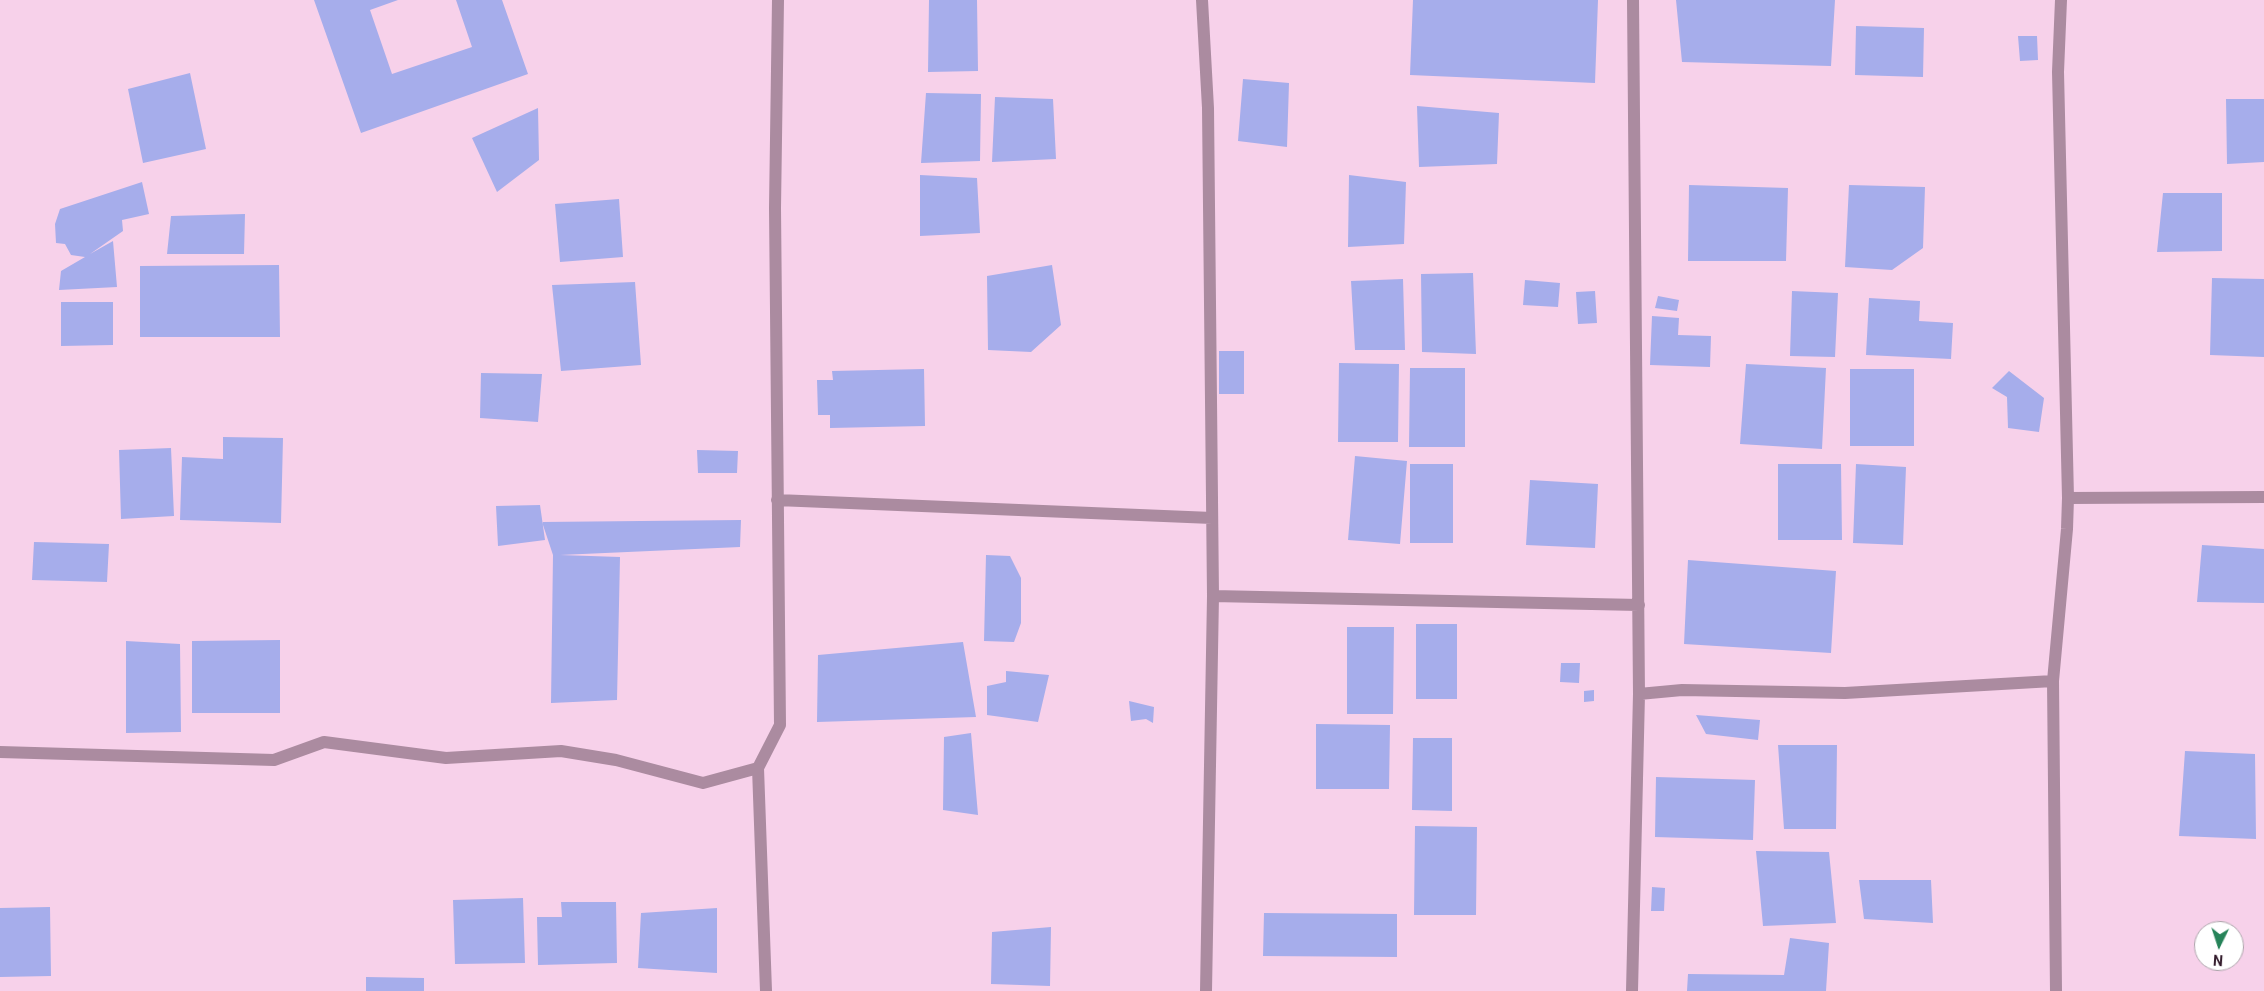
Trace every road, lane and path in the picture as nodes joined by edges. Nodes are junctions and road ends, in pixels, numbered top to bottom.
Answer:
1 (778, 0) edge
2 (1202, 0) edge
3 (1633, 0) edge
4 (2060, 0) edge
5 (2264, 497) edge
6 (2068, 498) junction
7 (777, 500) junction
8 (1212, 518) junction
9 (1213, 596) junction
10 (1639, 605) junction
11 (2053, 681) junction
12 (1639, 694) junction
13 (0, 752) edge
14 (758, 768) junction
15 (766, 991) edge
16 (1206, 991) edge
17 (1632, 991) edge
18 (2056, 991) edge

1 - 7 street
2 - 8 street
3 - 10 street
4 - 6 street
5 - 6 street
6 - 11 street
7 - 8 street
7 - 14 street
8 - 9 street
9 - 10 street
9 - 16 street
10 - 12 street
11 - 12 street
11 - 18 street
12 - 17 street
13 - 14 street
14 - 15 street

